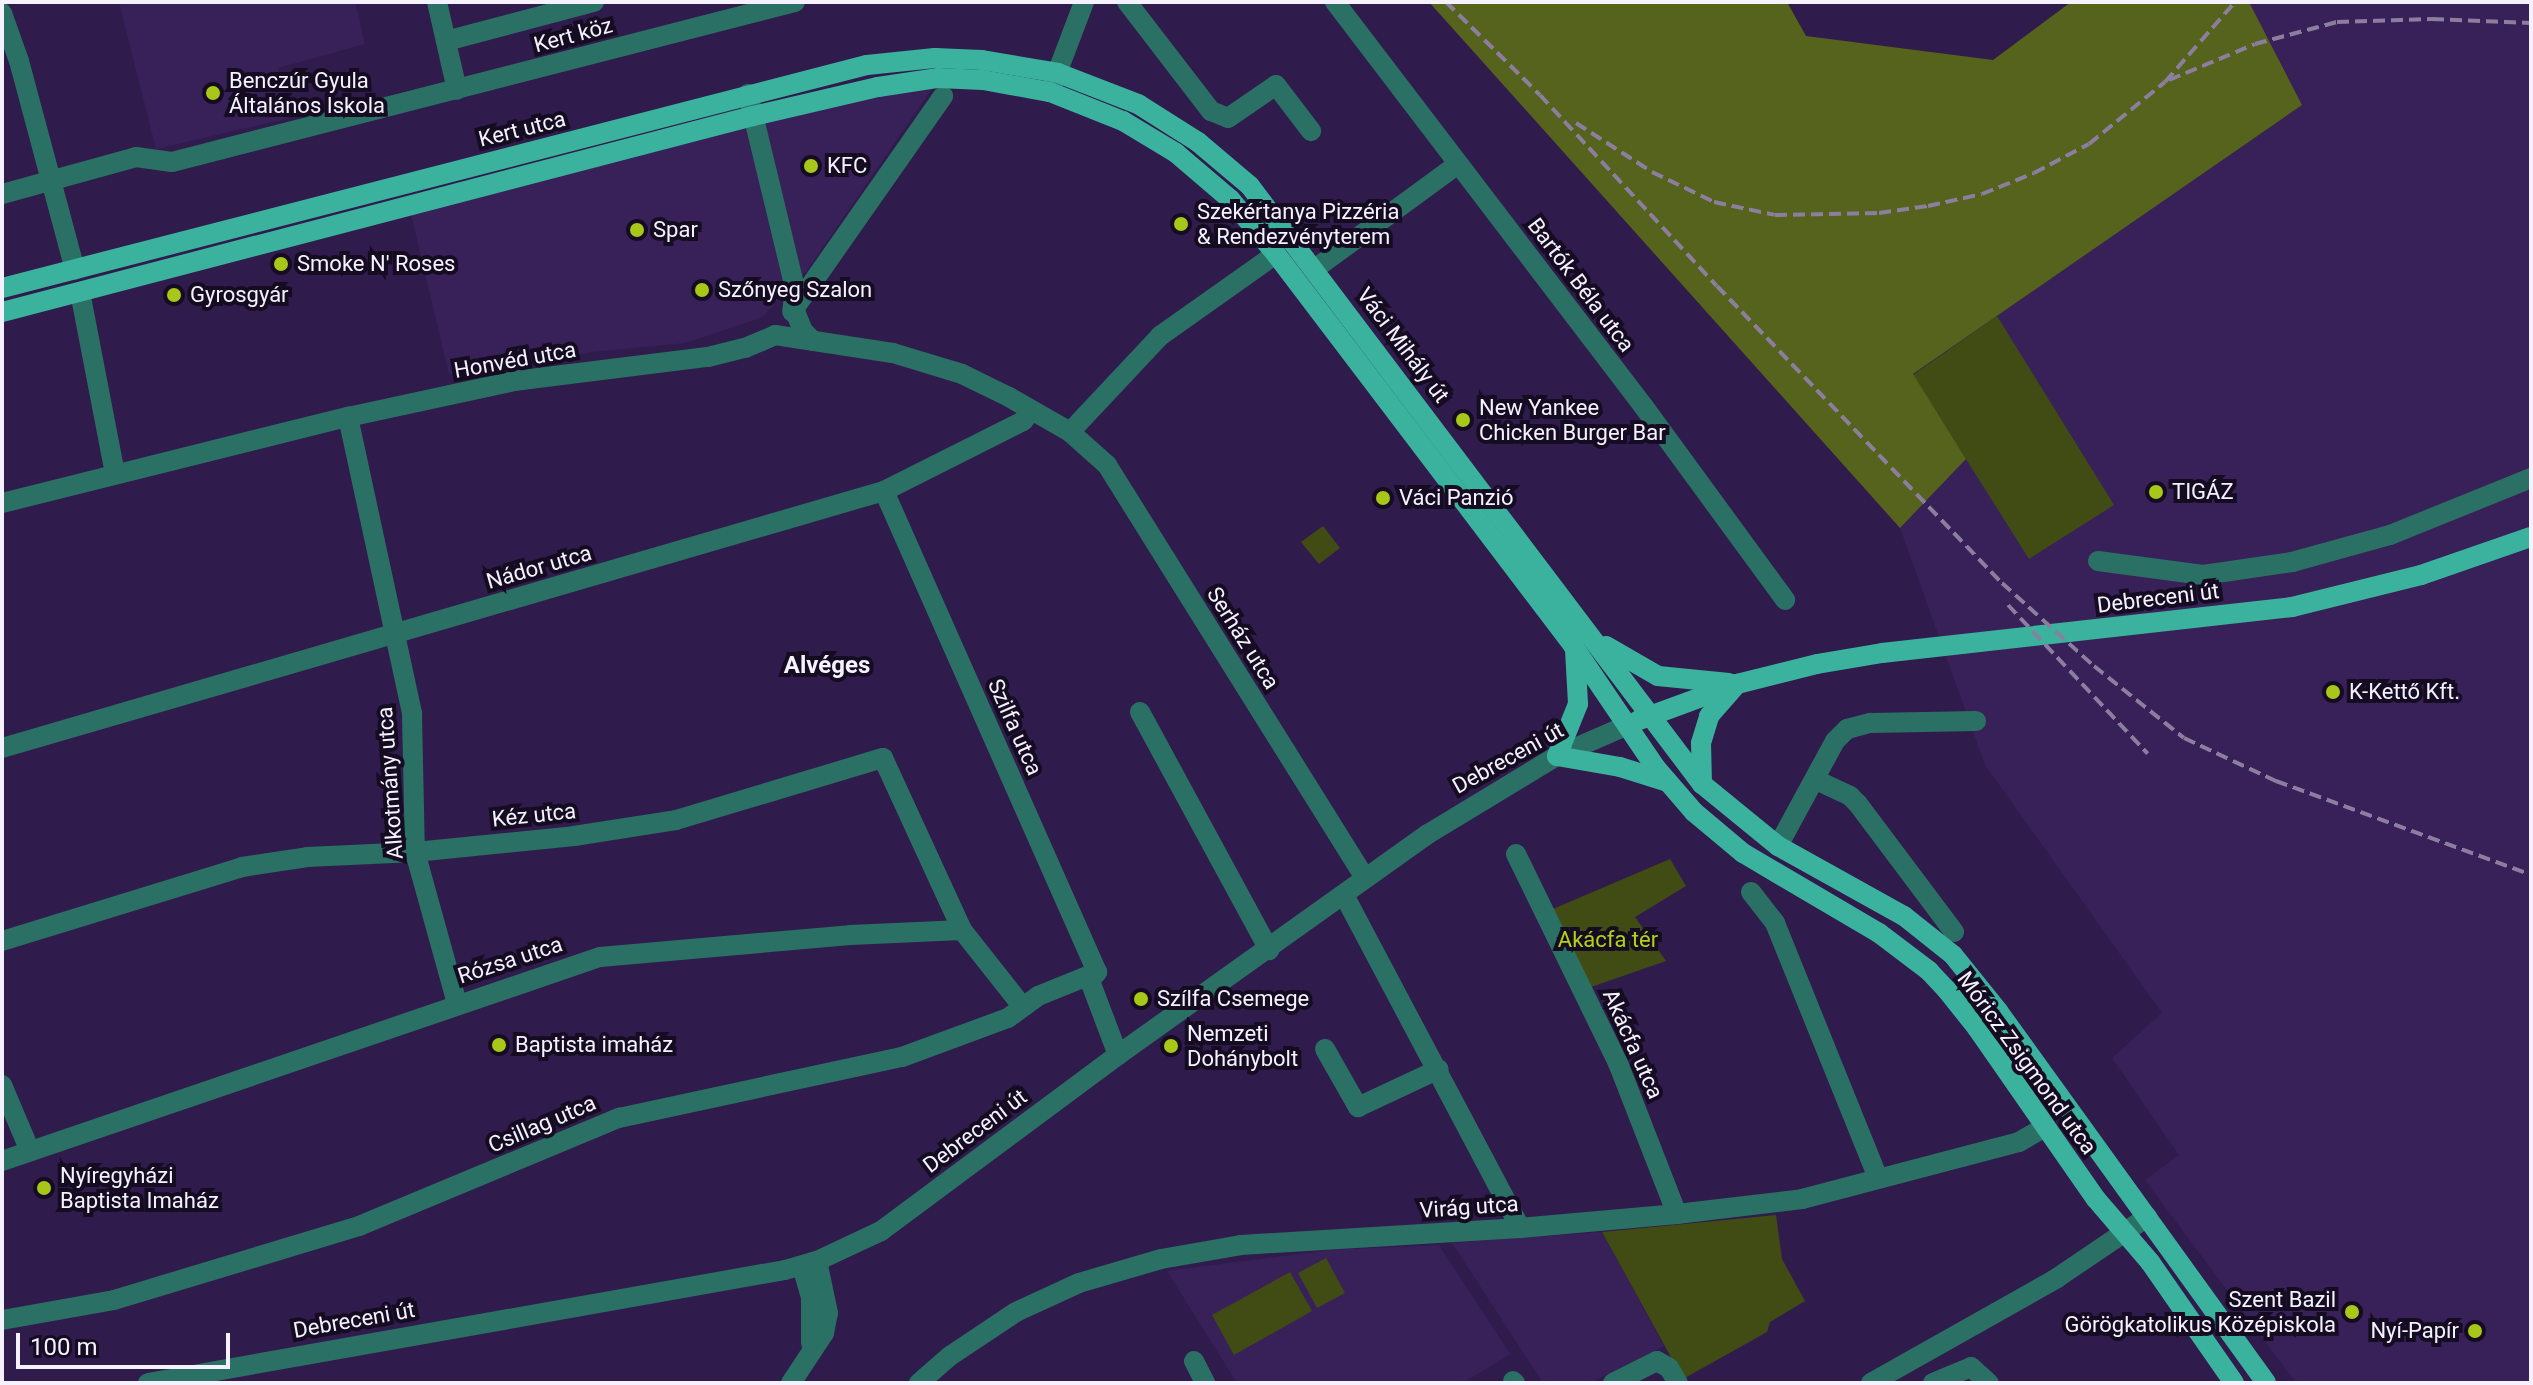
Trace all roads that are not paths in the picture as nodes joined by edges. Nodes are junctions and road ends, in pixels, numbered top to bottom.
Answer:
1 (437, 2) edge
2 (594, 2) edge
3 (795, 2) edge
4 (1084, 2) edge
5 (1127, 2) edge
6 (1335, 2) edge
7 (2, 13) edge
8 (446, 41) junction
9 (1058, 73) junction
10 (457, 90) junction
11 (1050, 92) junction
12 (748, 94) junction
13 (943, 96) dead end
14 (753, 116) junction
15 (1311, 131) dead end
16 (1458, 164) junction
17 (51, 179) junction
18 (2, 194) edge
19 (1276, 254) junction
20 (1316, 268) junction
21 (75, 270) junction
22 (2, 288) edge
23 (80, 292) junction
24 (794, 309) junction
25 (2, 312) edge
26 (775, 335) junction
27 (813, 341) junction
28 (1031, 411) junction
29 (348, 417) junction
30 (1070, 432) junction
31 (115, 474) junction
32 (2531, 478) edge
33 (884, 491) junction
34 (2, 503) edge
35 (2531, 537) edge
36 (2098, 561) dead end
37 (1785, 600) dead end
38 (397, 634) junction
39 (1594, 638) junction
40 (1574, 647) junction
41 (1737, 684) junction
42 (1140, 712) dead end
43 (1650, 715) junction
44 (1976, 721) dead end
45 (1628, 725) junction
46 (2, 748) edge
47 (1557, 756) junction
48 (1816, 780) junction
49 (1668, 782) junction
50 (1702, 784) junction
51 (1778, 846) junction
52 (415, 852) junction
53 (1516, 854) dead end
54 (1365, 878) junction
55 (1751, 892) dead end
56 (1344, 895) junction
57 (962, 930) junction
58 (1954, 932) dead end
59 (2, 941) edge
60 (1269, 950) junction
61 (1094, 976) junction
62 (457, 1003) junction
63 (1022, 1006) junction
64 (1325, 1049) dead end
65 (1122, 1052) junction
66 (1439, 1069) junction
67 (2, 1085) edge
68 (2045, 1127) junction
69 (30, 1151) junction
70 (2, 1161) edge
71 (1877, 1176) junction
72 (1677, 1214) junction
73 (2147, 1217) junction
74 (1520, 1228) junction
75 (2125, 1233) junction
76 (810, 1264) junction
77 (2, 1320) edge
78 (1194, 1361) dead end
79 (148, 1383) edge
80 (791, 1383) edge
81 (919, 1383) edge
82 (1205, 1383) edge
83 (1613, 1383) edge
84 (1678, 1383) edge
85 (1871, 1383) edge
86 (1933, 1383) edge
87 (1989, 1383) edge
88 (2234, 1383) edge
89 (2266, 1383) edge

1 - 8 street
2 - 8 street, Kert köz
3 - 10 street, Kert köz
4 - 9 street
5 - 15 street
6 - 16 street, Bartók Béla utca
7 - 17 street
8 - 10 street
9 - 11 street
9 - 12 main road, Kert utca
9 - 20 main road, Váci Mihály út
10 - 17 street, Kert köz
11 - 14 main road
11 - 19 main road
12 - 14 street
12 - 21 main road, Kert utca
13 - 24 street
14 - 23 main road
14 - 24 street
16 - 20 street
16 - 37 street, Bartók Béla utca
17 - 18 street, Kert köz
17 - 21 street
19 - 30 street
19 - 40 main road
20 - 39 main road, Váci Mihály út
21 - 22 main road, Kert utca
23 - 25 main road
23 - 31 street
24 - 26 street
24 - 27 street
26 - 27 street
26 - 29 street, Honvéd utca
27 - 28 street
28 - 30 street
28 - 33 street, Nádor utca
29 - 31 street, Honvéd utca
29 - 38 street, Alkotmány utca
30 - 54 street, Serház utca
31 - 34 street, Honvéd utca
32 - 36 street
33 - 38 street, Nádor utca
33 - 61 street, Szilfa utca
35 - 41 main road, Debreceni út
38 - 46 street, Nádor utca
38 - 52 street, Alkotmány utca
39 - 41 main road, Debreceni út
39 - 43 main road, Váci Mihály út
40 - 45 main road
40 - 47 main road
41 - 43 main road, Debreceni út
41 - 50 main road
42 - 60 street
43 - 45 main road, Debreceni út
43 - 50 main road, Móricz Zsigmond utca
44 - 48 street
45 - 47 street, Debreceni út
45 - 49 main road, Móricz Zsigmond utca
47 - 49 main road
47 - 54 street, Debreceni út
48 - 51 street
48 - 58 street
49 - 68 main road, Móricz Zsigmond utca
50 - 51 main road, Móricz Zsigmond utca
51 - 73 main road, Móricz Zsigmond utca
52 - 57 street, Kéz utca
52 - 59 street, Kéz utca
52 - 62 street, Alkotmány utca
53 - 72 street, Akácfa utca
54 - 56 street, Debreceni út
55 - 71 street
56 - 60 street, Debreceni út
56 - 66 street
57 - 62 street, Rózsa utca
57 - 63 street
60 - 65 street, Debreceni út
61 - 63 street, Csillag utca
61 - 65 street, Szilfa utca
62 - 69 street, Rózsa utca
63 - 77 street, Csillag utca
64 - 66 street
65 - 76 street, Debreceni út
66 - 74 street
67 - 69 street
68 - 71 street, Virág utca
68 - 75 main road, Móricz Zsigmond utca
69 - 70 street, Rózsa utca
71 - 72 street, Virág utca
72 - 74 street, Virág utca
73 - 75 street
73 - 89 main road, Móricz Zsigmond utca
74 - 81 street, Virág utca
75 - 85 street
75 - 88 main road, Móricz Zsigmond utca
76 - 79 street, Debreceni út
76 - 80 street
78 - 82 street
83 - 84 street
86 - 87 street

